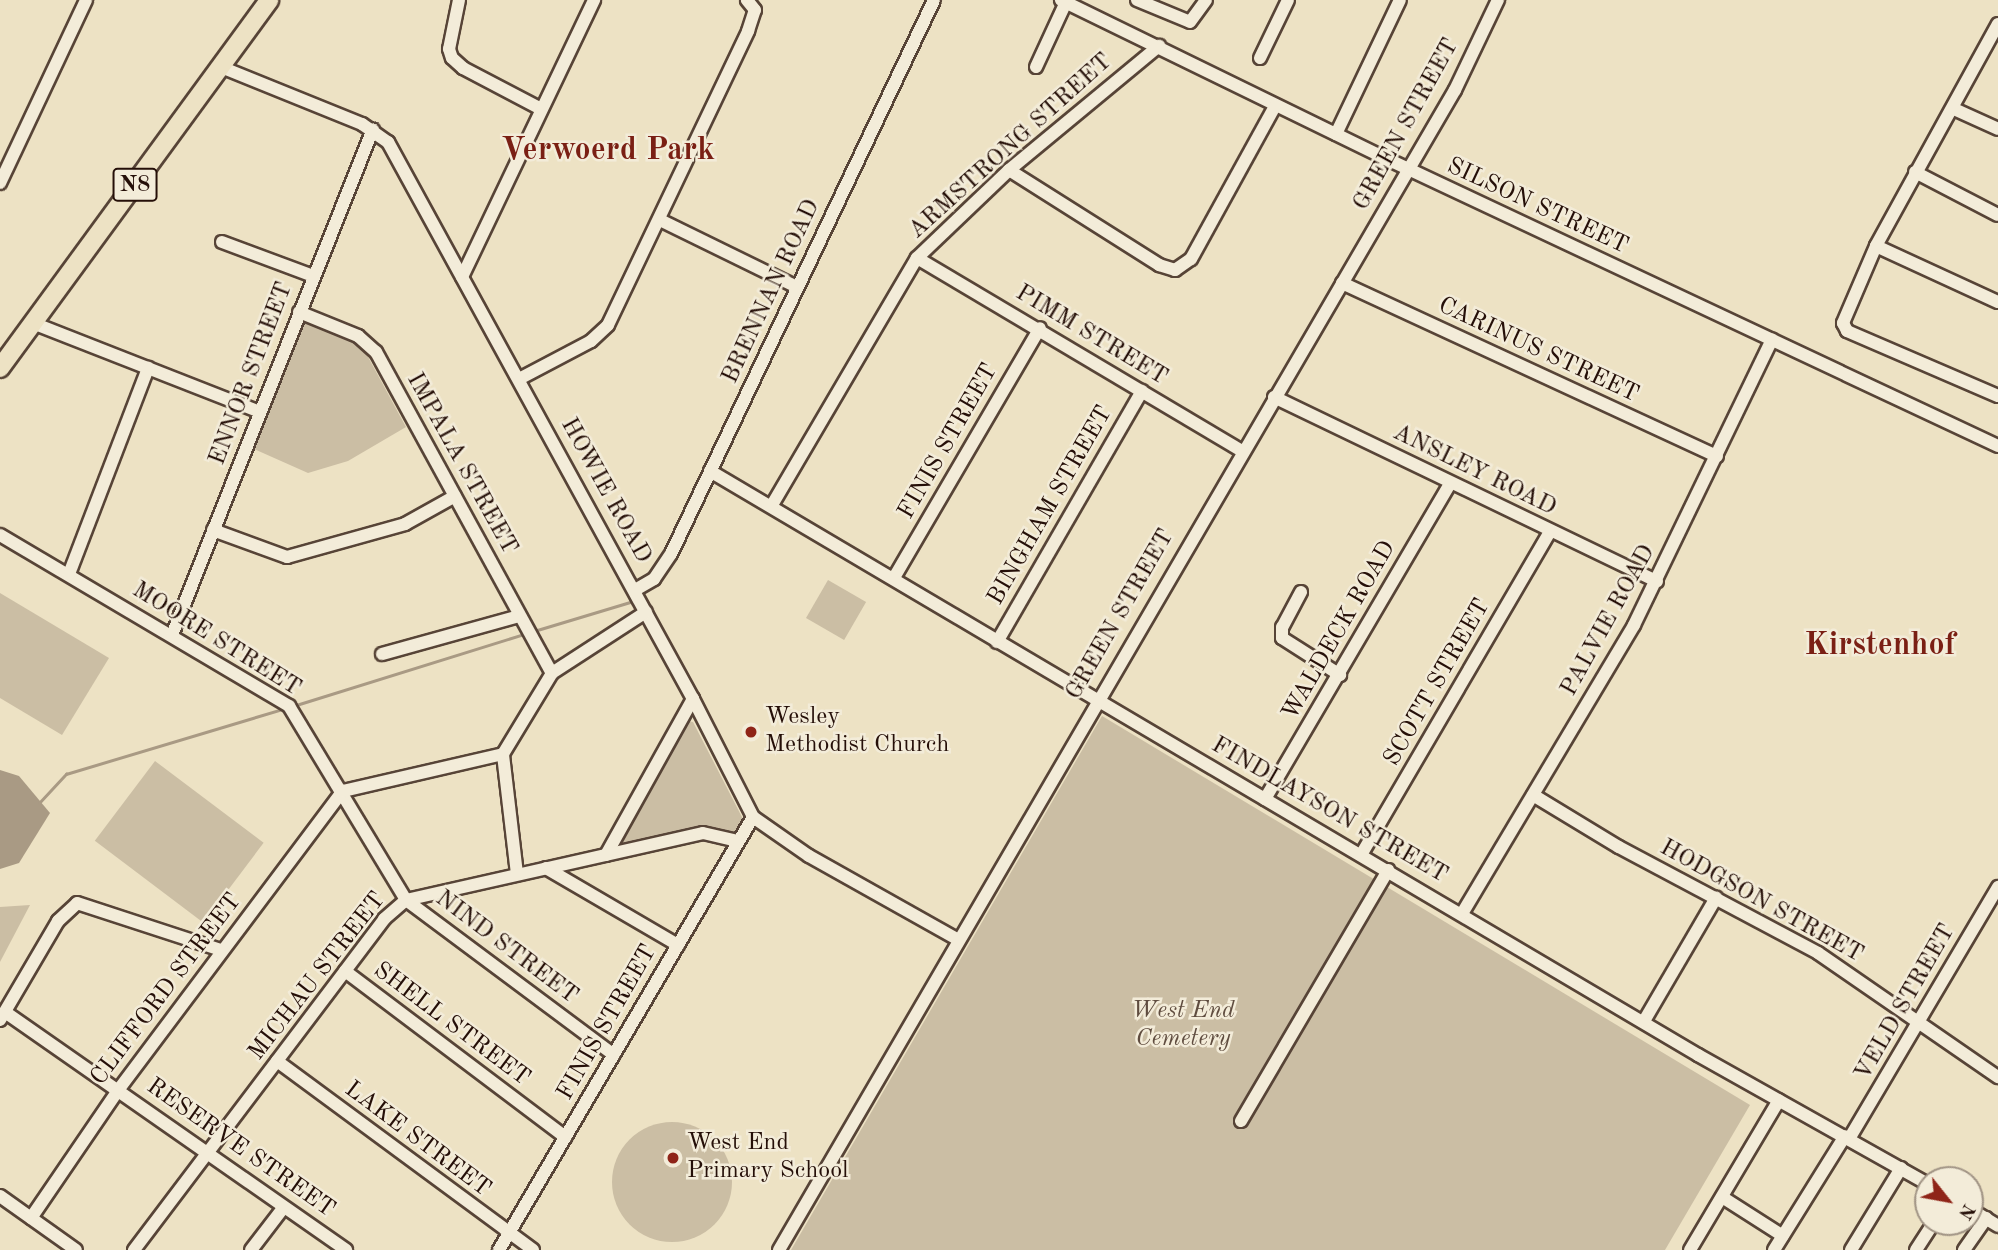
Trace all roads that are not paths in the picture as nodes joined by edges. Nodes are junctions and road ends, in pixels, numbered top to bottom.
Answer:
1 (86, 0) edge
2 (269, 0) edge
3 (459, 0) edge
4 (594, 0) edge
5 (747, 0) edge
6 (934, 0) edge
7 (1138, 0) edge
8 (1206, 0) edge
9 (1288, 0) edge
10 (1498, 0) edge
11 (1064, 1) edge
12 (1398, 1) edge
13 (1998, 24) edge
14 (1158, 46) junction
15 (1260, 58) dead end
16 (221, 67) junction
17 (1036, 67) dead end
18 (1275, 106) junction
19 (541, 108) junction
20 (1954, 109) junction
21 (373, 129) junction
22 (1998, 129) edge
23 (1336, 134) junction
24 (1408, 169) junction
25 (1009, 170) junction
26 (1915, 172) junction
27 (0, 183) edge
28 (1998, 215) edge
29 (660, 220) junction
30 (222, 242) dead end
31 (1876, 246) junction
32 (917, 258) junction
33 (313, 276) junction
34 (462, 277) junction
35 (1342, 283) junction
36 (797, 287) junction
37 (1998, 302) edge
38 (299, 312) junction
39 (33, 323) junction
40 (1040, 328) junction
41 (1772, 340) junction
42 (0, 368) edge
43 (148, 368) junction
44 (519, 379) junction
45 (1142, 391) junction
46 (1998, 396) edge
47 (1274, 397) junction
48 (260, 412) junction
49 (1998, 446) edge
50 (1242, 451) junction
51 (1717, 456) junction
52 (710, 471) junction
53 (1450, 484) junction
54 (455, 496) junction
55 (772, 505) junction
56 (213, 530) junction
57 (1550, 530) junction
58 (0, 535) edge
59 (69, 574) junction
60 (895, 576) junction
61 (1657, 581) junction
62 (635, 590) junction
63 (1301, 592) dead end
64 (646, 612) junction
65 (519, 616) junction
66 (172, 635) junction
67 (997, 642) junction
68 (382, 654) dead end
69 (552, 673) junction
70 (1340, 675) junction
71 (693, 699) junction
72 (1095, 700) junction
73 (503, 754) junction
74 (343, 791) junction
75 (1533, 795) junction
76 (1265, 799) junction
77 (753, 817) junction
78 (737, 841) junction
79 (606, 855) junction
80 (1361, 855) junction
81 (546, 868) junction
82 (1388, 870) junction
83 (517, 874) junction
84 (1998, 887) edge
85 (1716, 898) junction
86 (406, 900) junction
87 (1986, 908) junction
88 (1463, 912) junction
89 (1998, 915) edge
90 (957, 939) junction
91 (678, 945) junction
92 (221, 950) junction
93 (345, 971) junction
94 (2, 1016) edge
95 (1644, 1021) junction
96 (1917, 1024) junction
97 (614, 1055) junction
98 (277, 1061) junction
99 (1998, 1077) edge
100 (119, 1089) junction
101 (1779, 1100) junction
102 (1241, 1121) dead end
103 (565, 1137) junction
104 (1847, 1138) junction
105 (208, 1153) junction
106 (1901, 1168) junction
107 (1914, 1176) edge
108 (0, 1196) edge
109 (1722, 1196) junction
110 (284, 1207) junction
111 (31, 1218) junction
112 (1986, 1219) joint
113 (1998, 1226) edge
114 (507, 1235) junction
115 (1783, 1236) junction
116 (76, 1250) edge
117 (134, 1250) edge
118 (251, 1250) edge
119 (346, 1250) edge
120 (499, 1250) edge
121 (533, 1250) edge
122 (779, 1250) edge
123 (1690, 1250) edge
124 (1774, 1250) edge
125 (1851, 1250) edge
126 (1964, 1250) edge

1 - 27 street
2 - 16 highway, N8
3 - 19 street
4 - 19 street
5 - 29 street
6 - 36 street, BRENNAN ROAD
7 - 8 street
9 - 15 street
10 - 24 street, GREEN STREET
11 - 14 street, SILSON STREET
11 - 17 street
12 - 23 street
13 - 20 street
14 - 18 street, SILSON STREET
14 - 25 street, ARMSTRONG STREET
16 - 21 street, HOWIE ROAD
16 - 39 highway, N8
18 - 23 street, SILSON STREET
18 - 25 street
19 - 34 street
20 - 22 street
20 - 26 street
21 - 33 street, ENNOR STREET
21 - 34 street, HOWIE ROAD
23 - 24 street, SILSON STREET
24 - 35 street, GREEN STREET
24 - 41 street, SILSON STREET
25 - 32 street, ARMSTRONG STREET
26 - 28 street
26 - 31 street
29 - 36 street
29 - 44 street
30 - 33 street
31 - 37 street
31 - 46 street
32 - 40 street, PIMM STREET
32 - 55 street, ARMSTRONG STREET
33 - 38 street, ENNOR STREET
34 - 44 street, HOWIE ROAD
35 - 47 street, GREEN STREET
35 - 51 street, CARINUS STREET
36 - 52 street, BRENNAN ROAD
38 - 48 street, ENNOR STREET
38 - 54 street, IMPALA STREET
39 - 42 highway, N8
39 - 43 street
40 - 45 street, PIMM STREET
40 - 60 street, FINIS STREET
41 - 49 street, SILSON STREET
41 - 51 street, PALVIE ROAD
43 - 48 street
43 - 59 street
44 - 62 street, HOWIE ROAD
45 - 50 street, PIMM STREET
45 - 67 street, BINGHAM STREET
47 - 50 street, GREEN STREET
47 - 53 street, ANSLEY ROAD
48 - 56 street, ENNOR STREET
50 - 72 street, GREEN STREET
51 - 61 street, PALVIE ROAD
52 - 55 street, FINDLAYSON STREET
52 - 62 street, BRENNAN ROAD
53 - 57 street, ANSLEY ROAD
53 - 70 street, WALDECK ROAD
54 - 56 street
54 - 65 street, IMPALA STREET
55 - 60 street, FINDLAYSON STREET
56 - 66 street, ENNOR STREET
57 - 61 street, ANSLEY ROAD
57 - 80 street, SCOTT STREET
58 - 59 street, MOORE STREET
59 - 66 street, MOORE STREET
60 - 67 street, FINDLAYSON STREET
61 - 75 street, PALVIE ROAD
62 - 64 street, HOWIE ROAD
63 - 70 street
64 - 69 street
64 - 71 street, HOWIE ROAD
65 - 68 street
65 - 69 street, IMPALA STREET
66 - 74 street, MOORE STREET
67 - 72 street, FINDLAYSON STREET
69 - 73 street
70 - 76 street, WALDECK ROAD
71 - 77 street, HOWIE ROAD
71 - 79 street
72 - 76 street, FINDLAYSON STREET
72 - 90 street, GREEN STREET
73 - 74 street
73 - 83 street
74 - 86 street, MOORE STREET
74 - 92 street, CLIFFORD STREET
75 - 85 street, HODGSON STREET
75 - 88 street, PALVIE ROAD
76 - 80 street, FINDLAYSON STREET
77 - 78 street, FINIS STREET
77 - 90 street, HOWIE ROAD
78 - 79 street, MICHAU STREET
78 - 91 street, FINIS STREET
79 - 81 street, MICHAU STREET
80 - 82 street, FINDLAYSON STREET
81 - 83 street, MICHAU STREET
81 - 91 street
82 - 88 street, FINDLAYSON STREET
82 - 102 street
83 - 86 street, MICHAU STREET
84 - 87 street, VELD STREET
85 - 95 street
85 - 96 street, HODGSON STREET
86 - 93 street, MICHAU STREET
86 - 97 street, NIND STREET
87 - 89 street
87 - 96 street, VELD STREET
88 - 95 street, FINDLAYSON STREET
90 - 122 street, GREEN STREET
91 - 97 street, FINIS STREET
92 - 94 street
92 - 100 street, CLIFFORD STREET
93 - 98 street, MICHAU STREET
93 - 103 street, SHELL STREET
94 - 100 street, RESERVE STREET
95 - 101 street, FINDLAYSON STREET
96 - 99 street, HODGSON STREET
96 - 104 street, VELD STREET
97 - 103 street, FINIS STREET
98 - 105 street, MICHAU STREET
98 - 114 street, LAKE STREET
100 - 105 street, RESERVE STREET
100 - 111 street, CLIFFORD STREET
101 - 104 street, FINDLAYSON STREET
101 - 109 street
103 - 114 street, FINIS STREET
104 - 106 street, FINDLAYSON STREET
104 - 115 street, VELD STREET
105 - 110 street, RESERVE STREET
105 - 117 street, MICHAU STREET
106 - 107 street, FINDLAYSON STREET
106 - 125 street
108 - 111 street
109 - 115 street
109 - 123 street
110 - 118 street
110 - 119 street, RESERVE STREET
111 - 116 street
112 - 113 street
112 - 126 street
114 - 120 street, FINIS STREET
114 - 121 street, LAKE STREET
115 - 124 street, VELD STREET

